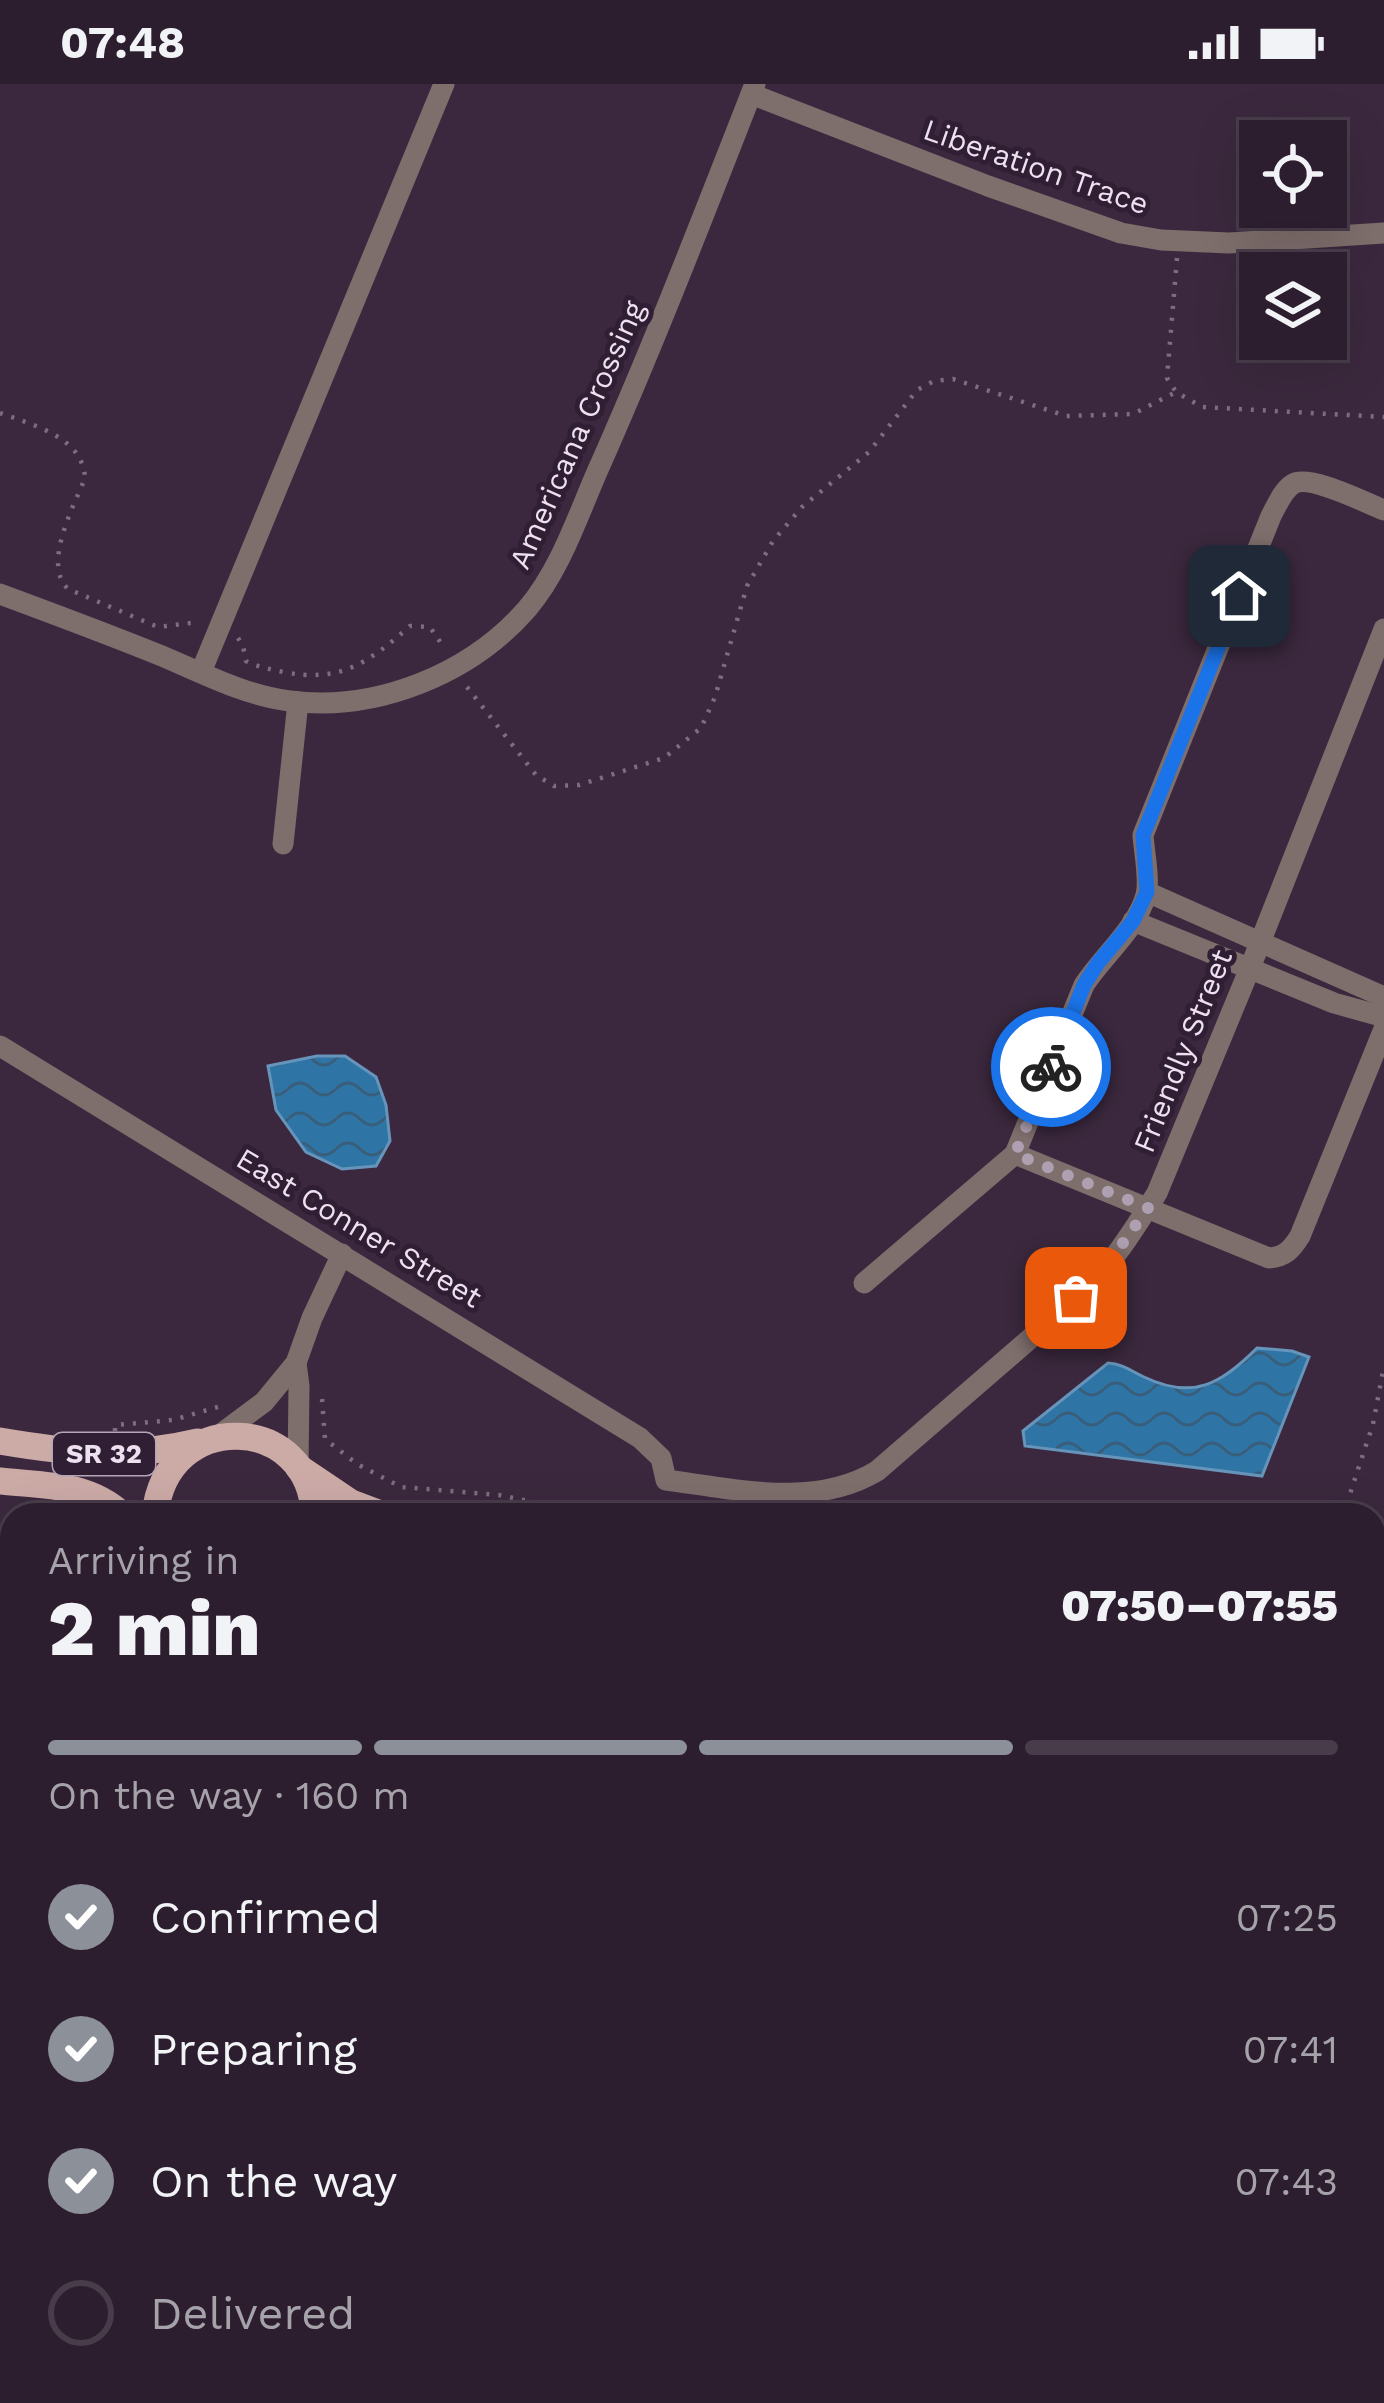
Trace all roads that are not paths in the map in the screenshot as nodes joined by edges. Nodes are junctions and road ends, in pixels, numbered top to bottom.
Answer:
1 (444, 84) edge
2 (753, 89) edge
3 (1384, 233) edge
4 (1384, 511) edge
5 (0, 594) edge
6 (1384, 629) edge
7 (201, 672) junction
8 (298, 702) junction
9 (283, 844) dead end
10 (1147, 892) junction
11 (1133, 921) junction
12 (1260, 942) junction
13 (1250, 968) junction
14 (1384, 997) edge
15 (1384, 1017) edge
16 (1384, 1029) edge
17 (0, 1046) edge
18 (1015, 1154) junction
19 (1148, 1208) junction
20 (342, 1254) junction
21 (864, 1282) dead end
22 (296, 1363) junction
23 (211, 1439) junction
24 (0, 1441) edge
25 (299, 1468) junction
26 (0, 1480) edge
27 (666, 1480) joint
28 (109, 1503) edge
29 (156, 1503) edge
30 (312, 1503) edge
31 (351, 1503) edge

1 - 7 street
2 - 3 street, Liberation Trace
2 - 8 street, Americana Crossing
4 - 10 street
5 - 7 street, Americana Crossing
6 - 12 street, Friendly Street
7 - 8 street, Americana Crossing
8 - 9 street
10 - 11 street
10 - 12 street
11 - 13 street
11 - 18 street
12 - 13 street, Friendly Street
12 - 14 street
13 - 15 street
13 - 19 street, Friendly Street
16 - 19 street
17 - 20 street, East Conner Street
18 - 19 street
18 - 21 street
19 - 27 street, Friendly Street
20 - 22 street
20 - 27 street, East Conner Street
22 - 23 street
22 - 25 street
23 - 24 main road, SR 32
23 - 25 main road
23 - 29 main road
25 - 30 main road
25 - 31 main road
26 - 28 main road, SR 32

